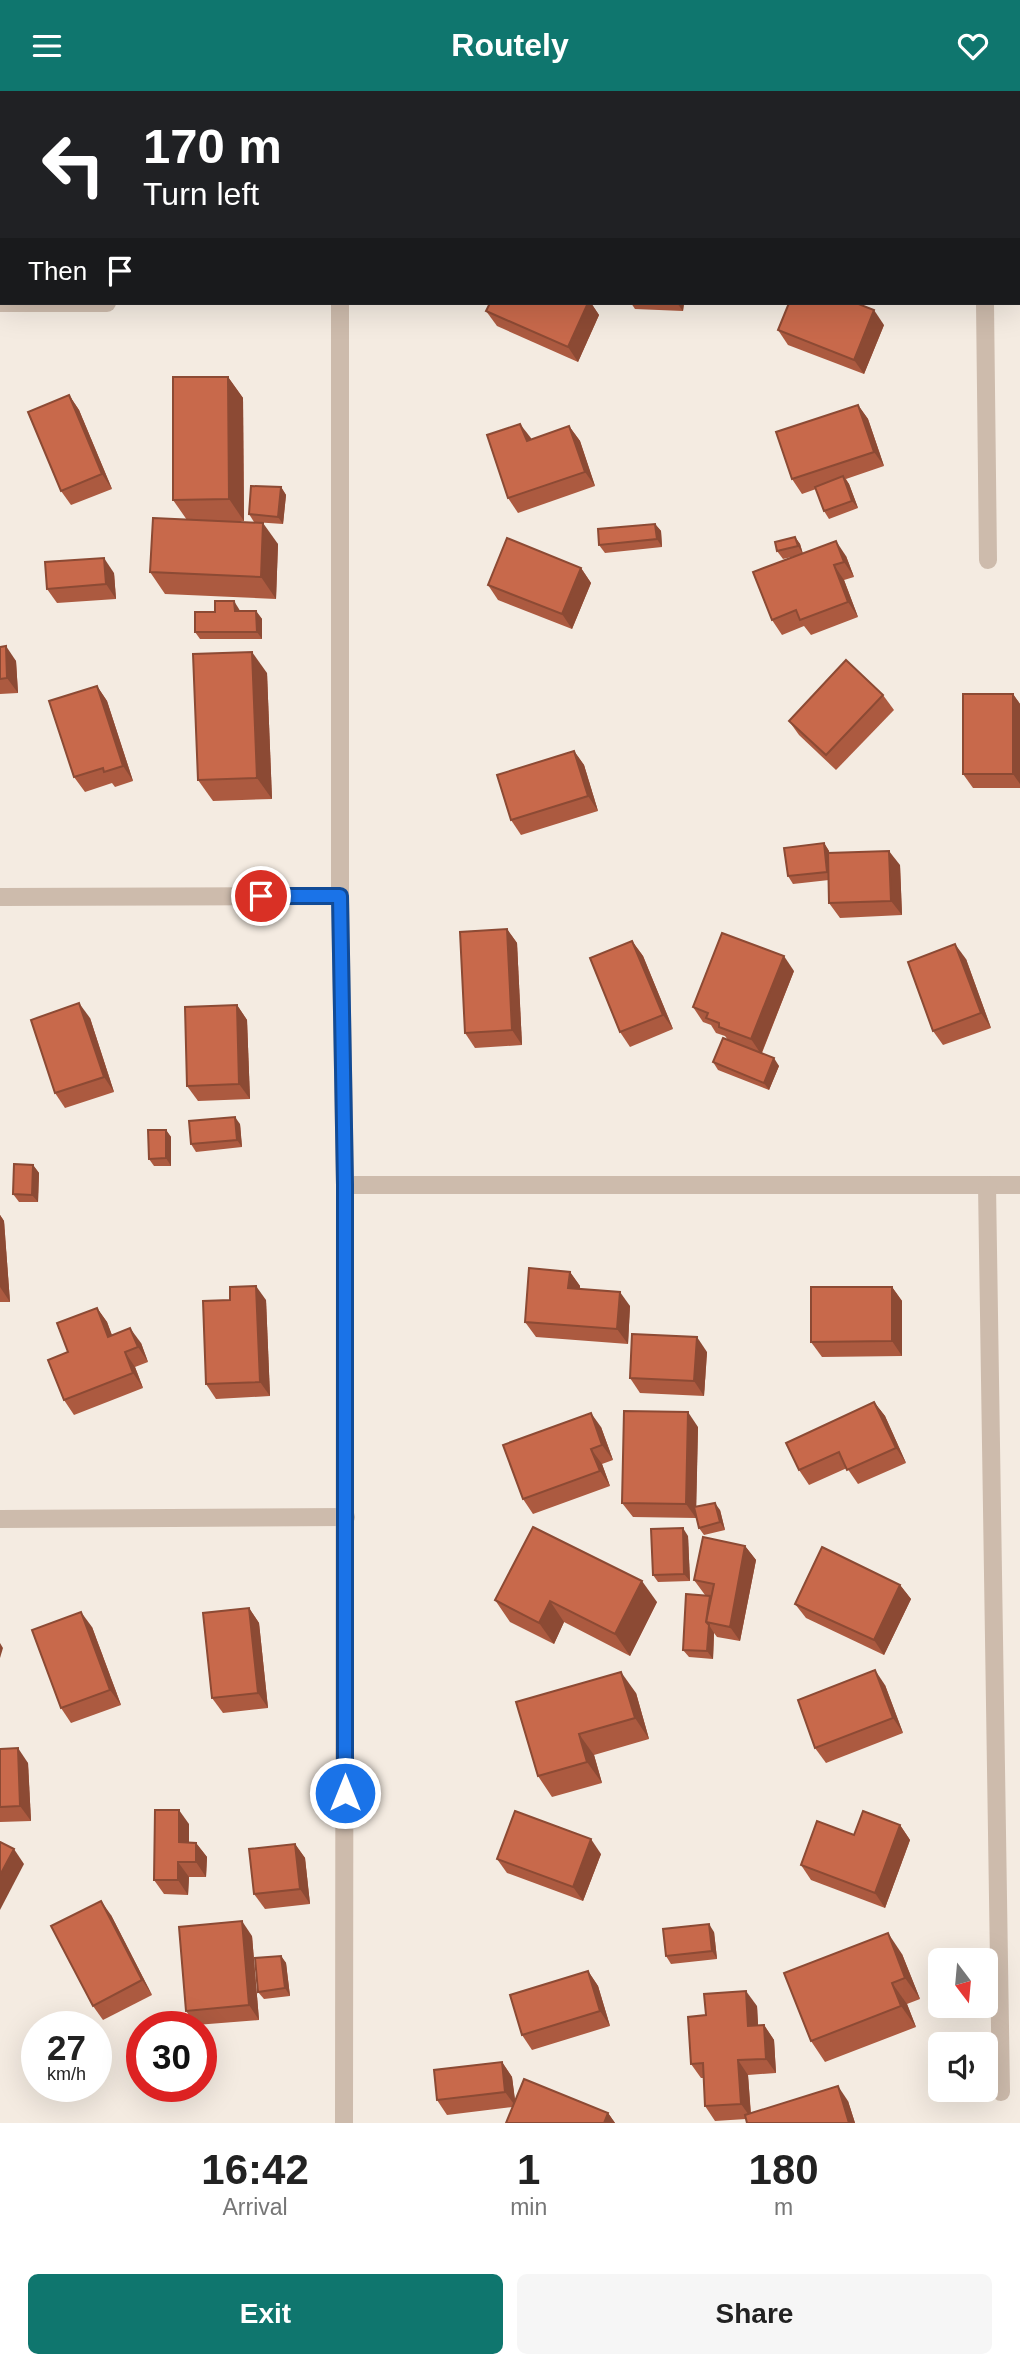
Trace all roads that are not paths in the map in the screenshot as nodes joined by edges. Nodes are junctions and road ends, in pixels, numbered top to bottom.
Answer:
1 (340, 305) edge
2 (985, 305) edge
3 (988, 560) dead end
4 (340, 896) junction
5 (0, 897) edge
6 (345, 1185) junction
7 (987, 1185) junction
8 (1020, 1185) edge
9 (346, 1517) junction
10 (0, 1519) edge
11 (1001, 2092) dead end
12 (344, 2123) edge

1 - 4 street
2 - 3 street
4 - 5 street
4 - 6 street
6 - 7 street
6 - 9 street
7 - 8 street
7 - 11 street
9 - 10 street
9 - 12 street

